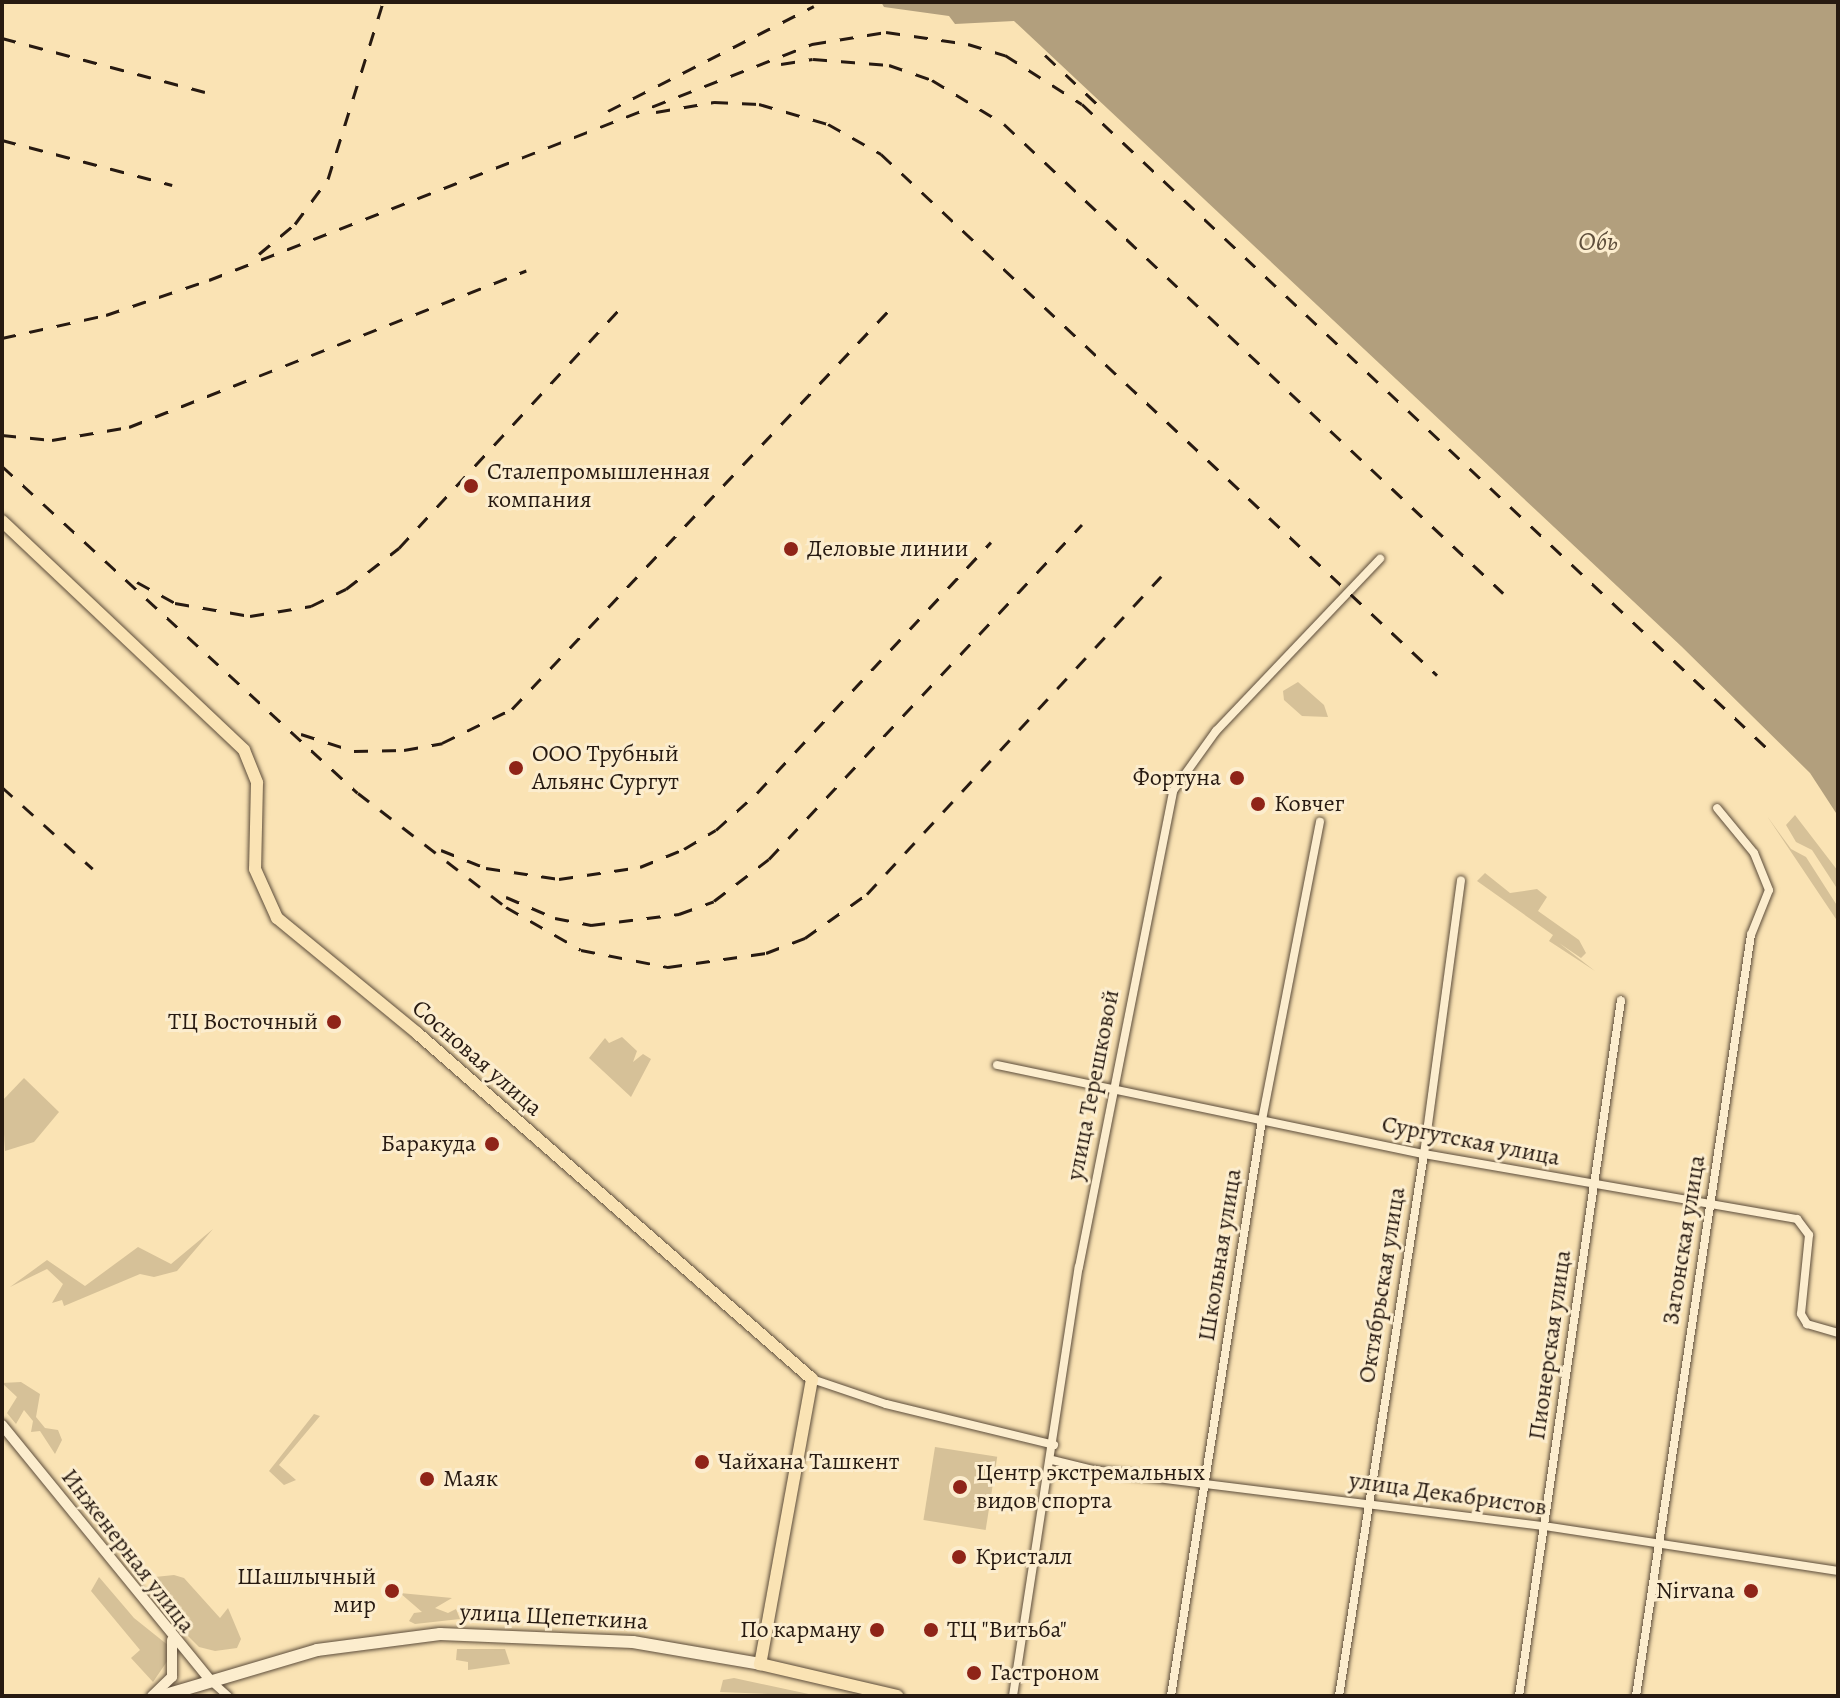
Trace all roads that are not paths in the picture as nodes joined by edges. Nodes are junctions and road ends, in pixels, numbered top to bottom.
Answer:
1 (2, 521) edge
2 (1380, 559) dead end
3 (1717, 808) dead end
4 (1320, 822) dead end
5 (1461, 880) dead end
6 (1621, 1000) dead end
7 (997, 1065) dead end
8 (1112, 1091) junction
9 (1262, 1120) junction
10 (1424, 1154) junction
11 (1593, 1185) junction
12 (1709, 1203) junction
13 (1838, 1333) edge
14 (812, 1379) junction
15 (2, 1425) edge
16 (1054, 1445) junction
17 (1052, 1460) junction
18 (1204, 1482) junction
19 (1368, 1503) junction
20 (1544, 1526) junction
21 (1659, 1544) junction
22 (1838, 1571) edge
23 (171, 1638) junction
24 (760, 1664) junction
25 (209, 1679) junction
26 (152, 1696) edge
27 (162, 1696) edge
28 (228, 1696) edge
29 (897, 1696) edge
30 (1013, 1696) edge
31 (1171, 1696) edge
32 (1339, 1696) edge
33 (1519, 1696) edge
34 (1636, 1696) edge

1 - 14 main road, Сосновая улица
2 - 8 street, улица Терешковой
3 - 12 street, Затонская улица
4 - 9 street, Школьная улица
5 - 10 street, Октябрьская улица
6 - 11 street, Пионерская улица
7 - 8 street, Сургутская улица
8 - 9 street, Сургутская улица
8 - 16 street, улица Терешковой
9 - 10 street, Сургутская улица
9 - 18 street, Школьная улица
10 - 11 street, Сургутская улица
10 - 19 street, Октябрьская улица
11 - 12 street, Сургутская улица
11 - 20 street, Пионерская улица
12 - 13 street, Сургутская улица
12 - 21 street, Затонская улица
14 - 16 street
14 - 24 main road
15 - 23 street, Инженерная улица
16 - 17 street, улица Терешковой
17 - 18 street, улица Декабристов
17 - 30 street, улица Терешковой
18 - 19 street, улица Декабристов
18 - 31 street, Школьная улица
19 - 20 street, улица Декабристов
19 - 32 street, Октябрьская улица
20 - 21 street, улица Декабристов
20 - 33 street, Пионерская улица
21 - 22 street, улица Декабристов
21 - 34 street, Затонская улица
23 - 25 street, Инженерная улица
23 - 26 street
24 - 25 main road, улица Щепеткина
24 - 29 main road, улица Щепеткина
25 - 27 main road, улица Щепеткина
25 - 28 street, Инженерная улица

